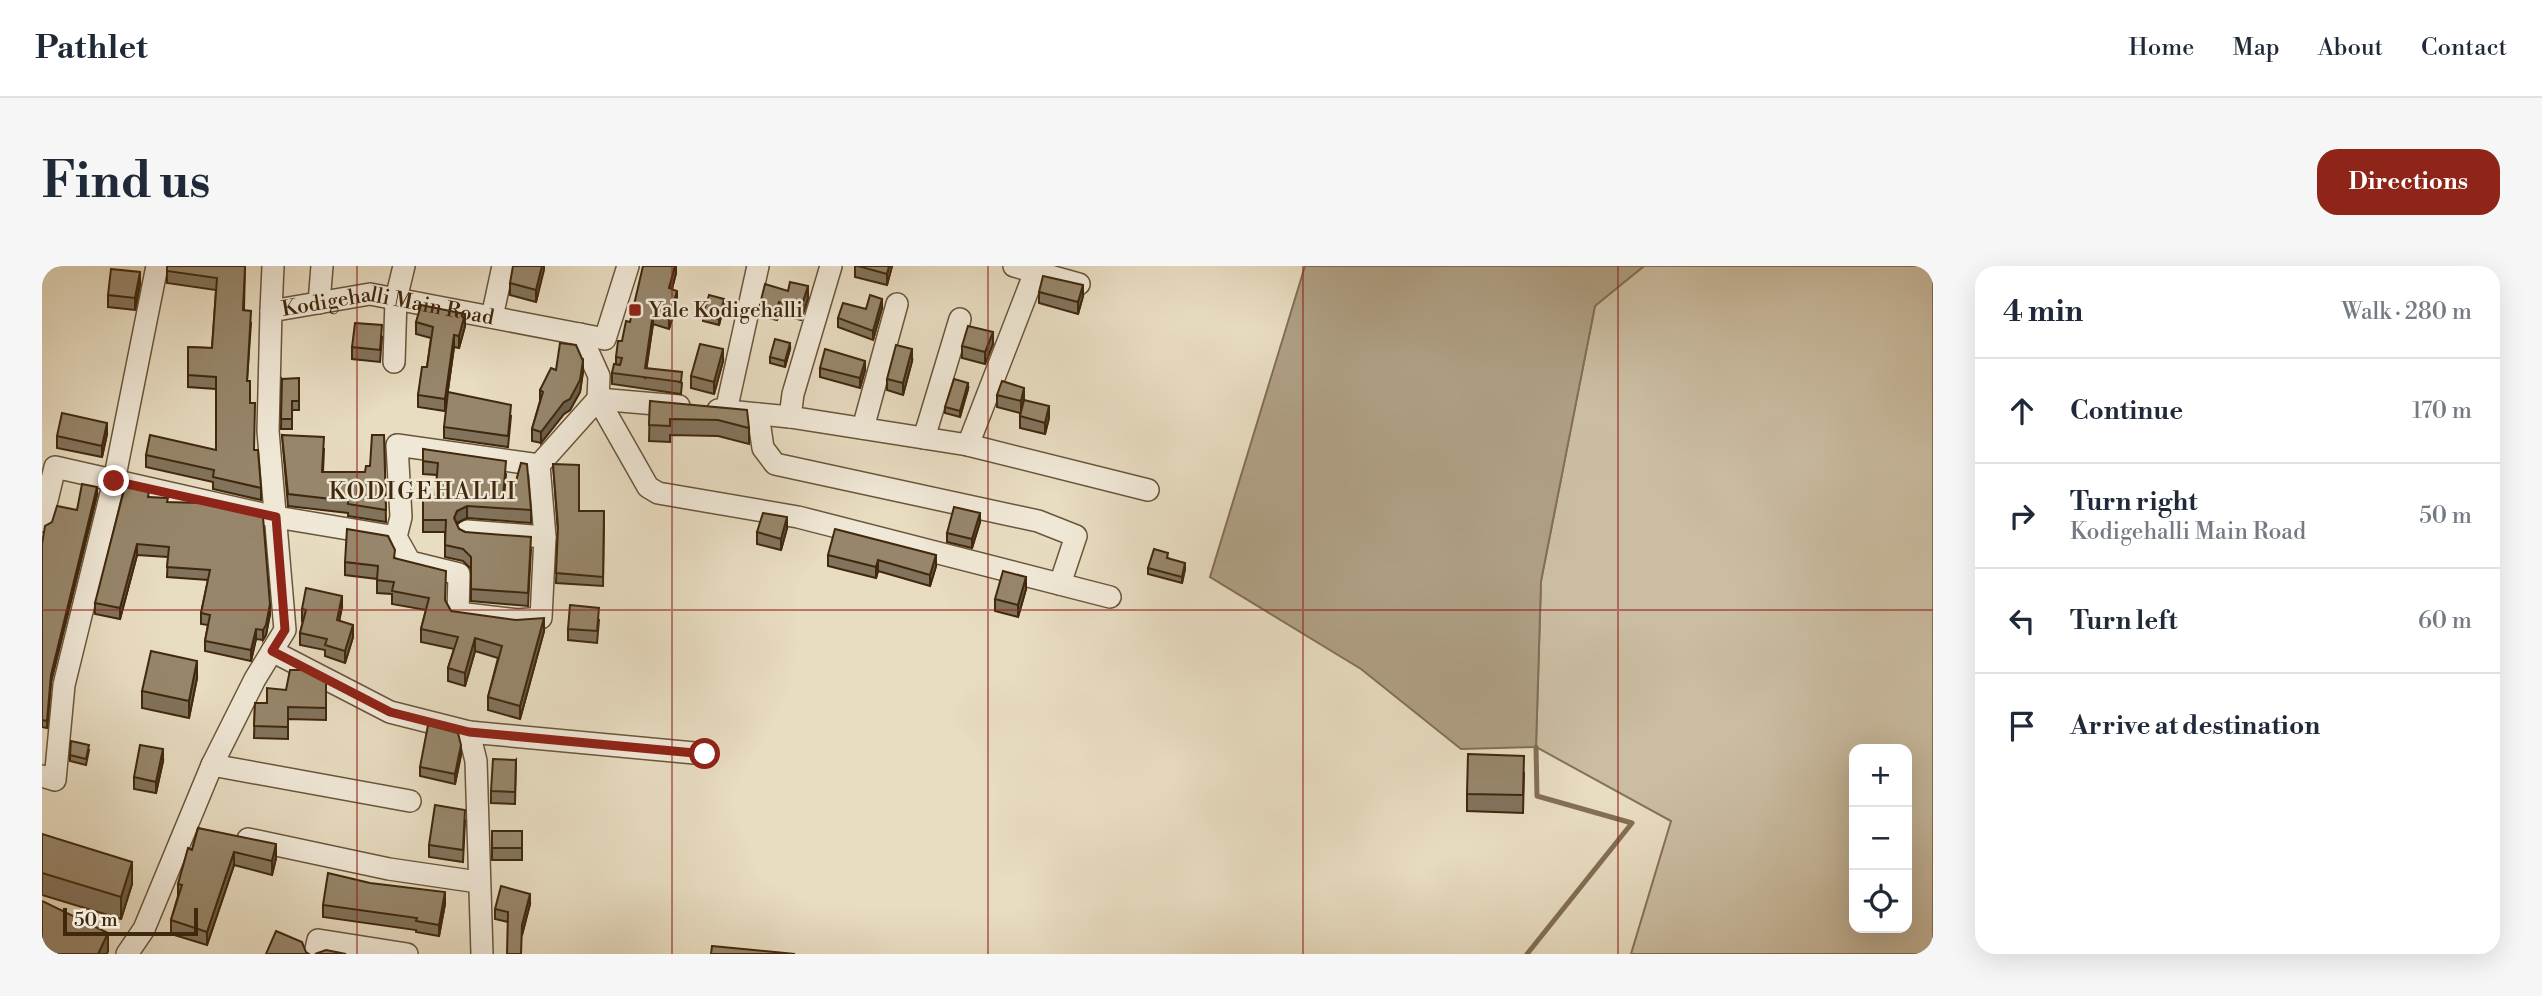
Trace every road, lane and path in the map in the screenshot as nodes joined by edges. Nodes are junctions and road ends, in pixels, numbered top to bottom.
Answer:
1 (157, 266) edge
2 (273, 266) edge
3 (322, 266) edge
4 (404, 266) edge
5 (503, 266) edge
6 (628, 266) edge
7 (758, 266) edge
8 (831, 266) edge
9 (1014, 266) edge
10 (1035, 272) junction
11 (1079, 284) edge
12 (396, 299) junction
13 (319, 303) junction
14 (897, 304) dead end
15 (271, 311) junction
16 (492, 317) junction
17 (960, 319) dead end
18 (580, 334) junction
19 (394, 362) dead end
20 (598, 399) junction
21 (726, 411) junction
22 (758, 414) junction
23 (790, 417) junction
24 (863, 428) junction
25 (924, 438) junction
26 (968, 445) junction
27 (539, 465) junction
28 (114, 481) junction
29 (1148, 490) dead end
30 (276, 517) junction
31 (42, 522) edge
32 (467, 531) edge
33 (396, 537) junction
34 (545, 537) junction
35 (1060, 584) junction
36 (1110, 597) dead end
37 (272, 651) junction
38 (469, 732) junction
39 (705, 754) dead end
40 (212, 765) junction
41 (42, 776) edge
42 (410, 802) dead end
43 (184, 825) junction
44 (478, 882) junction
45 (127, 954) edge
46 (315, 954) edge
47 (394, 954) edge
48 (407, 954) edge
49 (482, 954) edge

1 - 28 street
2 - 15 street
3 - 13 street
4 - 12 street
5 - 16 street
6 - 18 street, Kodigehalli Main Road
7 - 21 street
8 - 23 street
9 - 10 street
10 - 11 street
10 - 26 street
12 - 13 street, Kodigehalli Main Road
12 - 16 street, Kodigehalli Main Road
12 - 19 street
13 - 15 street, Kodigehalli Main Road
14 - 24 street
15 - 30 street, Kodigehalli Main Road
16 - 18 street, Kodigehalli Main Road
17 - 25 street
18 - 20 street
20 - 21 street
20 - 27 street
20 - 35 street
21 - 22 street
22 - 23 street
22 - 35 street
23 - 24 street
24 - 25 street
25 - 26 street
26 - 29 street
27 - 33 street
27 - 34 street
28 - 30 street
28 - 31 street
28 - 41 street
30 - 33 street
30 - 37 street, Kodigehalli Main Road
32 - 34 street
33 - 34 street
35 - 36 street
37 - 38 street
37 - 40 street, Kodigehalli Main Road
38 - 39 street
38 - 44 street
40 - 42 street
40 - 43 street, Kodigehalli Main Road
43 - 44 street
43 - 45 street, Kodigehalli Main Road
44 - 49 street
46 - 47 street
47 - 48 street

